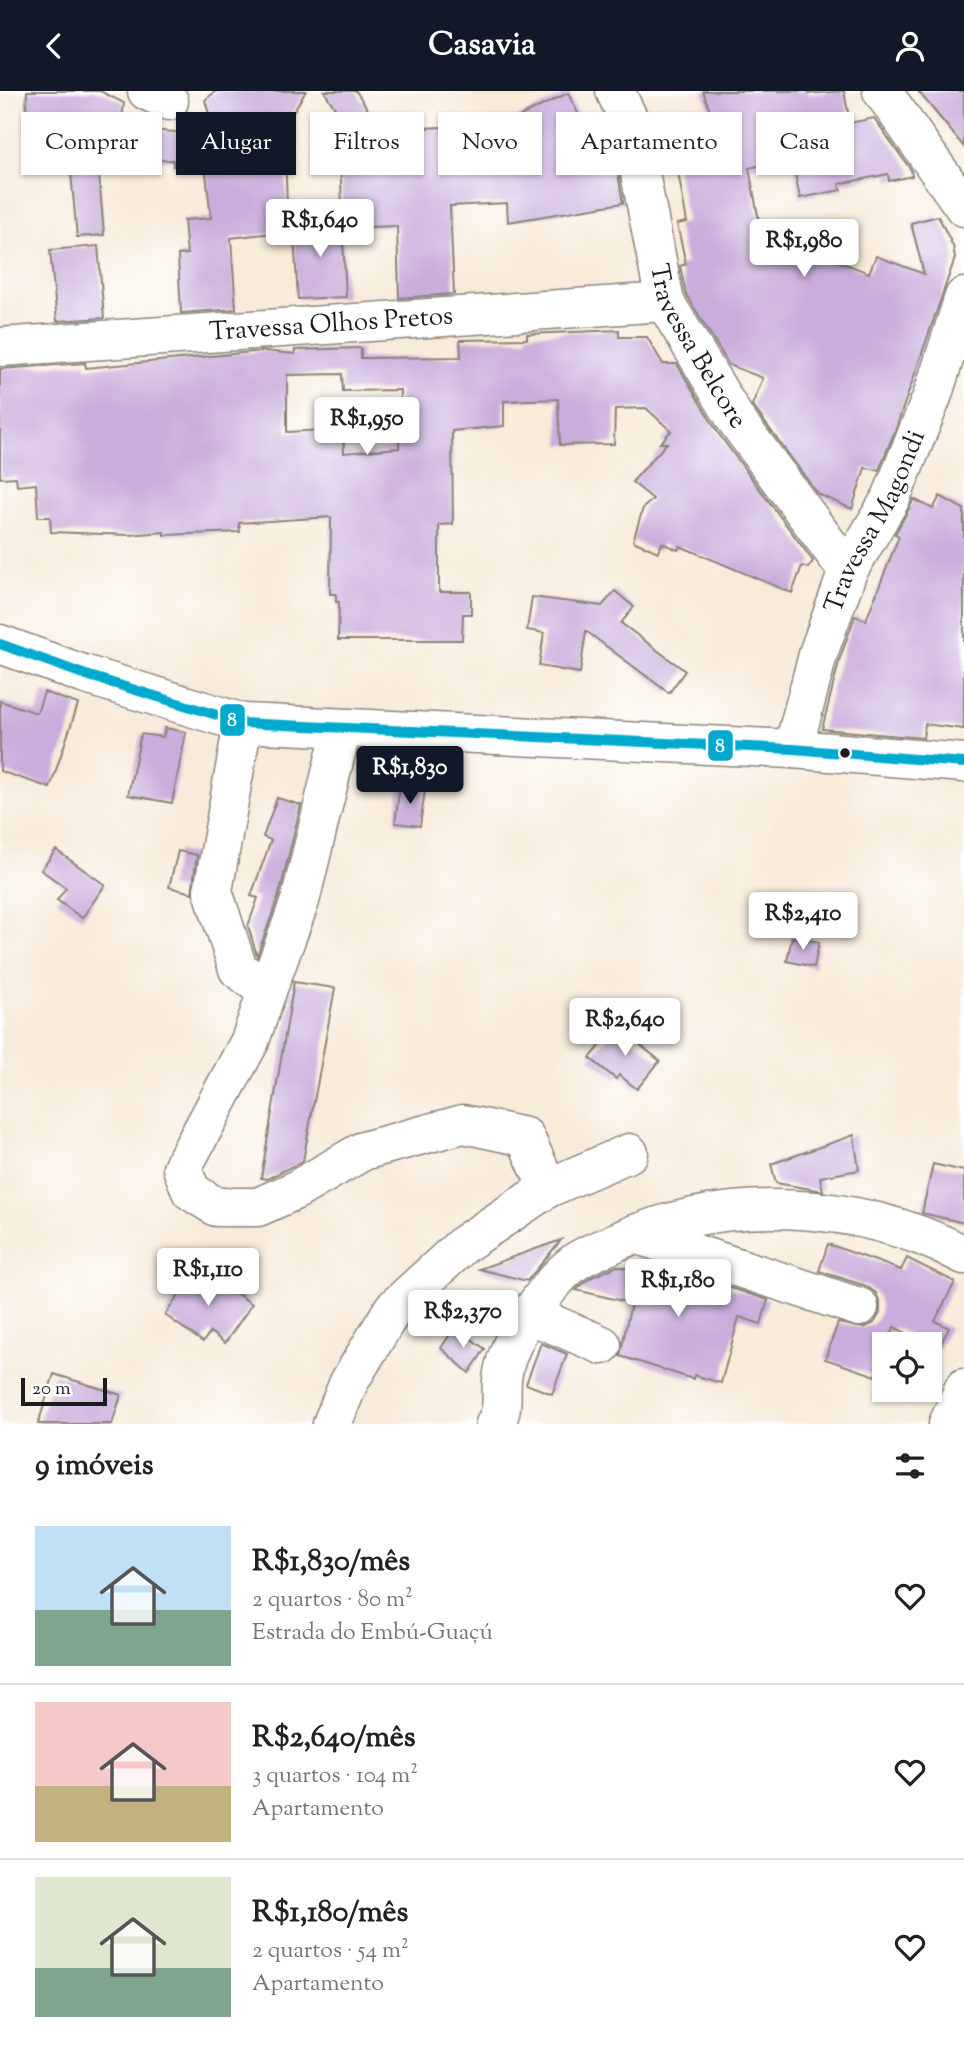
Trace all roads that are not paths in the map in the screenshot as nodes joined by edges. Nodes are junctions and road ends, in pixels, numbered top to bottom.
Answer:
1 (615, 91) edge
2 (882, 91) edge
3 (964, 207) edge
4 (964, 297) edge
5 (665, 302) junction
6 (0, 347) edge
7 (848, 571) junction
8 (0, 644) edge
9 (243, 723) junction
10 (342, 728) junction
11 (793, 749) junction
12 (964, 763) edge
13 (267, 991) junction
14 (629, 1153) dead end
15 (548, 1188) junction
16 (635, 1234) junction
17 (964, 1255) edge
18 (859, 1307) dead end
19 (530, 1314) junction
20 (602, 1345) dead end
21 (332, 1424) edge
22 (495, 1424) edge

1 - 5 street, Travessa Belcore
2 - 3 street
4 - 7 street, Travessa Magondi
5 - 6 street, Travessa Olhos Pretos
5 - 7 street, Travessa Belcore
7 - 11 street, Travessa Magondi
8 - 9 street
9 - 10 street
9 - 13 street
10 - 11 street
10 - 13 street
11 - 12 street
13 - 15 street
14 - 15 street
15 - 21 street
16 - 17 street
16 - 18 street
16 - 19 street
19 - 20 street
19 - 22 street

